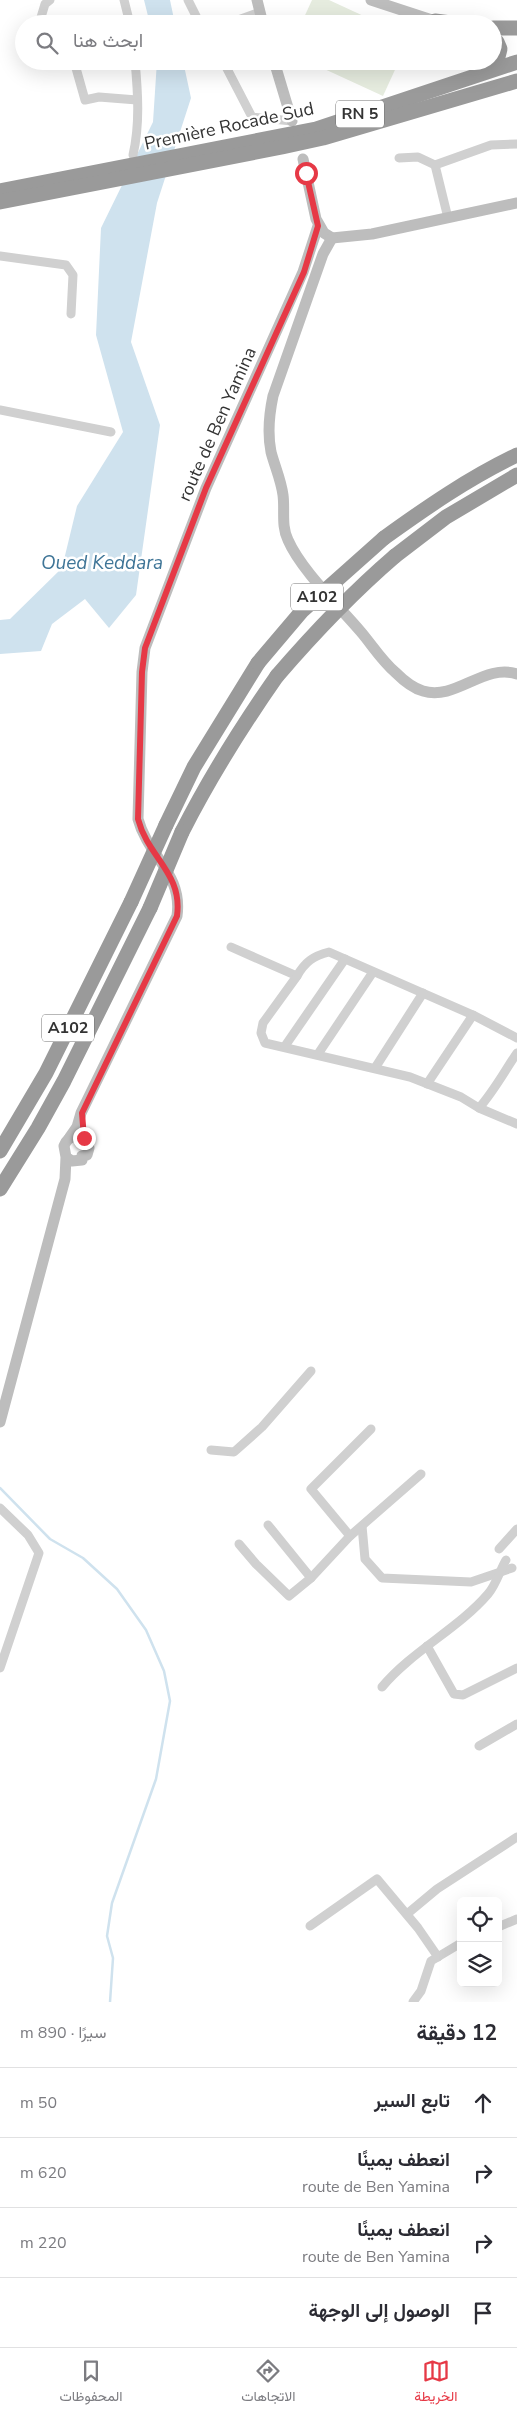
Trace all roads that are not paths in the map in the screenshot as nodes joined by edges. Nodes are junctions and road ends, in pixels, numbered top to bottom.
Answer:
1 (50, 0) edge
2 (124, 0) edge
3 (188, 0) edge
4 (256, 0) edge
5 (371, 0) edge
6 (41, 15) edge
7 (128, 15) edge
8 (196, 15) edge
9 (261, 15) edge
10 (418, 15) edge
11 (502, 28) edge
12 (517, 28) edge
13 (517, 62) edge
14 (502, 67) edge
15 (77, 70) edge
16 (136, 70) edge
17 (228, 70) edge
18 (277, 70) edge
19 (474, 70) edge
20 (494, 70) edge
21 (517, 81) edge
22 (429, 92) junction
23 (138, 100) junction
24 (292, 121) joint
25 (517, 144) edge
26 (133, 155) dead end
27 (200, 156) junction
28 (399, 158) dead end
29 (303, 159) dead end
30 (435, 165) junction
31 (114, 175) junction
32 (0, 191) edge
33 (0, 202) edge
34 (517, 203) edge
35 (448, 218) junction
36 (318, 226) junction
37 (332, 238) junction
38 (0, 256) edge
39 (71, 314) dead end
40 (0, 410) edge
41 (111, 432) dead end
42 (517, 455) edge
43 (517, 475) edge
44 (517, 674) edge
45 (231, 947) dead end
46 (345, 959) junction
47 (374, 972) junction
48 (297, 976) junction
49 (423, 993) junction
50 (473, 1015) junction
51 (517, 1038) edge
52 (285, 1046) junction
53 (517, 1053) edge
54 (318, 1054) junction
55 (375, 1068) junction
56 (427, 1084) junction
57 (479, 1108) junction
58 (82, 1113) junction
59 (517, 1124) edge
60 (70, 1137) junction
61 (84, 1138) junction
62 (0, 1151) edge
63 (66, 1157) junction
64 (79, 1161) junction
65 (66, 1179) junction
66 (0, 1188) edge
67 (310, 1371) dead end
68 (0, 1422) edge
69 (371, 1428) dead end
70 (211, 1450) dead end
71 (421, 1474) dead end
72 (0, 1508) edge
73 (268, 1525) dead end
74 (362, 1526) junction
75 (517, 1530) edge
76 (350, 1536) junction
77 (240, 1544) dead end
78 (499, 1550) dead end
79 (506, 1560) dead end
80 (512, 1568) dead end
81 (498, 1573) junction
82 (311, 1578) junction
83 (427, 1646) junction
84 (0, 1668) edge
85 (517, 1668) edge
86 (382, 1687) dead end
87 (517, 1724) edge
88 (479, 1746) dead end
89 (517, 1837) edge
90 (407, 1914) junction
91 (517, 1919) edge
92 (502, 1925) edge
93 (310, 1926) dead end
94 (457, 1945) edge
95 (438, 1957) junction
96 (413, 2002) edge

1 - 6 street
2 - 7 street
3 - 8 street
4 - 9 street
5 - 10 street
11 - 12 highway
13 - 14 highway, Première Rocade Sud / RN 5
15 - 23 street
16 - 23 street
17 - 24 street
18 - 24 street
19 - 22 highway
20 - 22 highway, Première Rocade Sud / RN 5
21 - 27 highway, Première Rocade Sud / RN 5
22 - 27 highway, Première Rocade Sud / RN 5
23 - 26 street
25 - 30 street
27 - 31 highway, Première Rocade Sud / RN 5
28 - 30 street
29 - 36 street
30 - 35 street
31 - 32 highway, Première Rocade Sud / RN 5
31 - 33 highway, Première Rocade Sud / RN 5
34 - 35 street
35 - 37 street
36 - 37 street
36 - 58 street, route de Ben Yamina
37 - 44 street
38 - 39 street
40 - 41 street
42 - 62 highway, A102, bridge
43 - 66 highway, A102, bridge
45 - 48 street
46 - 47 street
46 - 48 street
46 - 52 street
47 - 49 street
47 - 54 street
48 - 52 street
49 - 50 street
49 - 55 street
50 - 51 street
50 - 56 street
52 - 54 street
53 - 57 street
54 - 55 street
55 - 56 street
56 - 57 street
57 - 59 street
58 - 60 street, route de Ben Yamina
58 - 61 street
60 - 61 street
60 - 63 street
61 - 64 street
63 - 64 street
63 - 65 street
64 - 65 street
65 - 68 street
67 - 70 street
69 - 76 street
71 - 74 street
72 - 84 street
73 - 82 street
74 - 76 street
74 - 81 street
75 - 78 street
76 - 82 street
77 - 82 street
79 - 81 street
80 - 81 street
81 - 83 street
83 - 85 street
83 - 86 street
87 - 88 street
89 - 90 street
90 - 93 street
90 - 95 street
91 - 92 street
94 - 95 street
95 - 96 street

